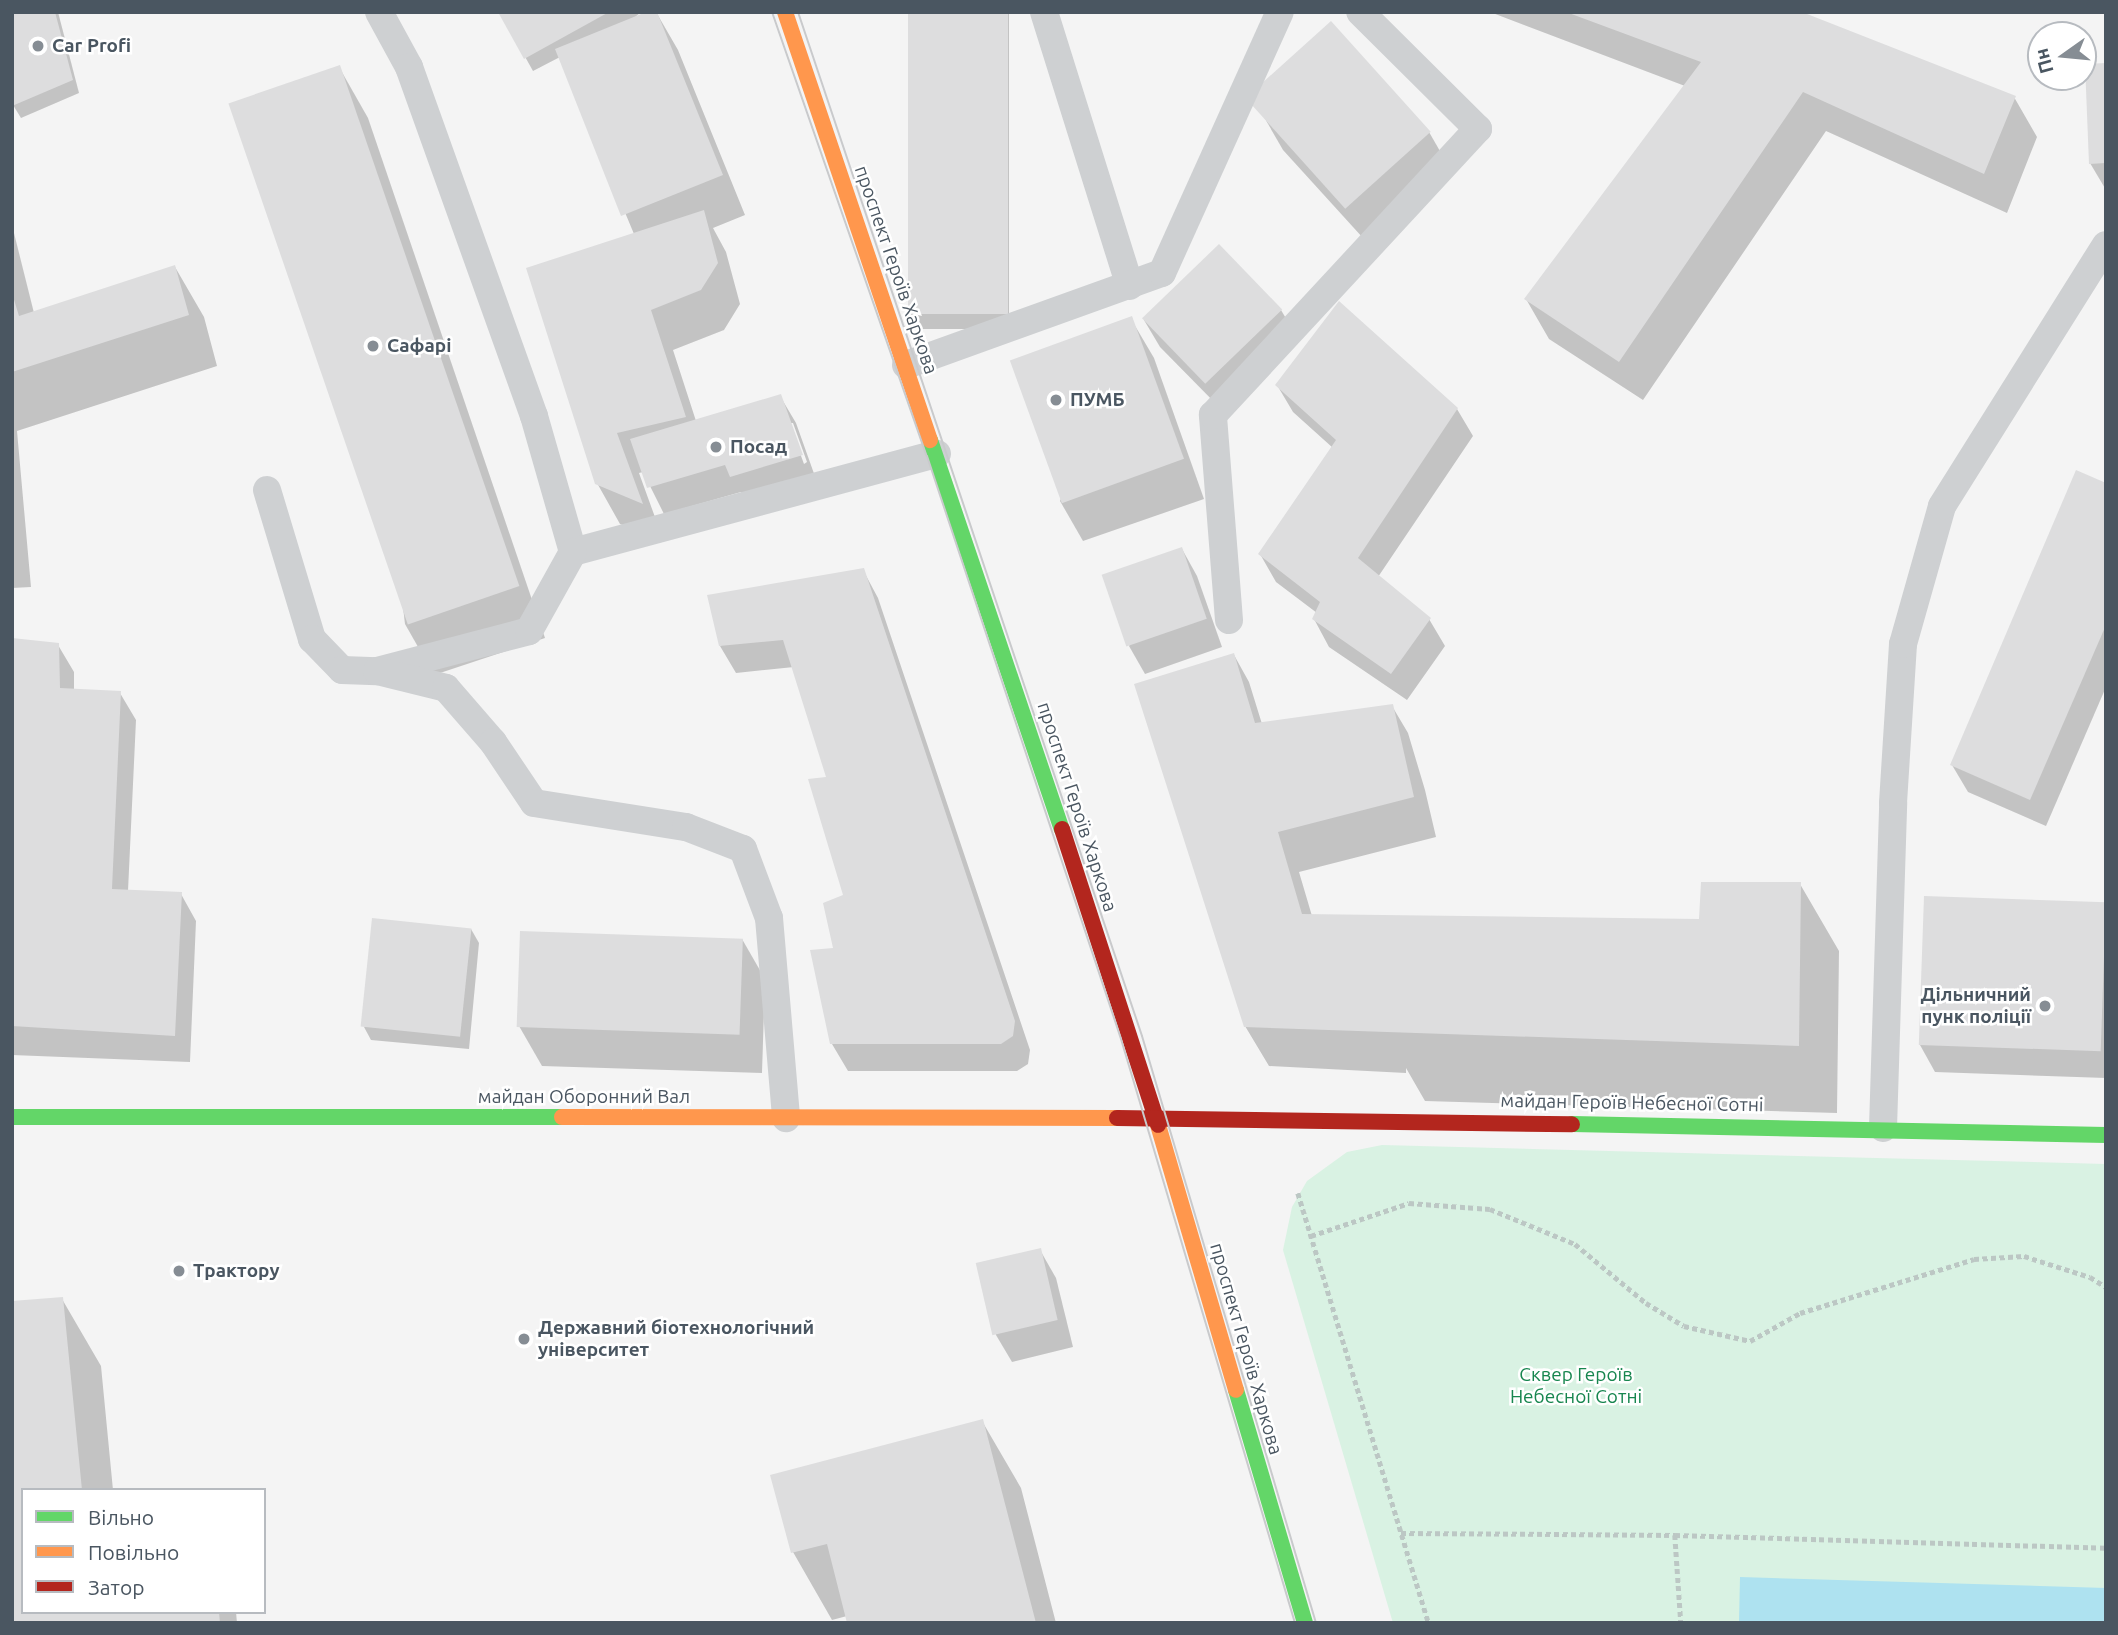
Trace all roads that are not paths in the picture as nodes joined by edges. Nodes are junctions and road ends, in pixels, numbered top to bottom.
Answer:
1 (379, 12) edge
2 (785, 12) edge
3 (1044, 12) edge
4 (1280, 12) edge
5 (1360, 12) edge
6 (2106, 245) edge
7 (1130, 286) junction
8 (906, 365) junction
9 (937, 454) junction
10 (267, 490) dead end
11 (573, 552) junction
12 (1228, 620) dead end
13 (377, 671) junction
14 (12, 1116) edge
15 (786, 1118) junction
16 (1157, 1118) junction
17 (1883, 1128) junction
18 (2106, 1135) edge
19 (1305, 1623) edge

1 - 11 lane
2 - 8 main road, проспект Героїв Харкова
3 - 7 lane
4 - 7 lane
5 - 12 lane
6 - 17 lane
7 - 8 lane
8 - 9 main road, проспект Героїв Харкова
9 - 11 lane
9 - 16 main road, проспект Героїв Харкова
10 - 13 lane
11 - 13 lane
13 - 15 lane
14 - 15 main road, майдан Оборонний Вал
15 - 16 main road, майдан Оборонний Вал
16 - 17 main road, майдан Героїв Небесної Сотні
16 - 19 main road, проспект Героїв Харкова
17 - 18 main road, майдан Героїв Небесної Сотні

